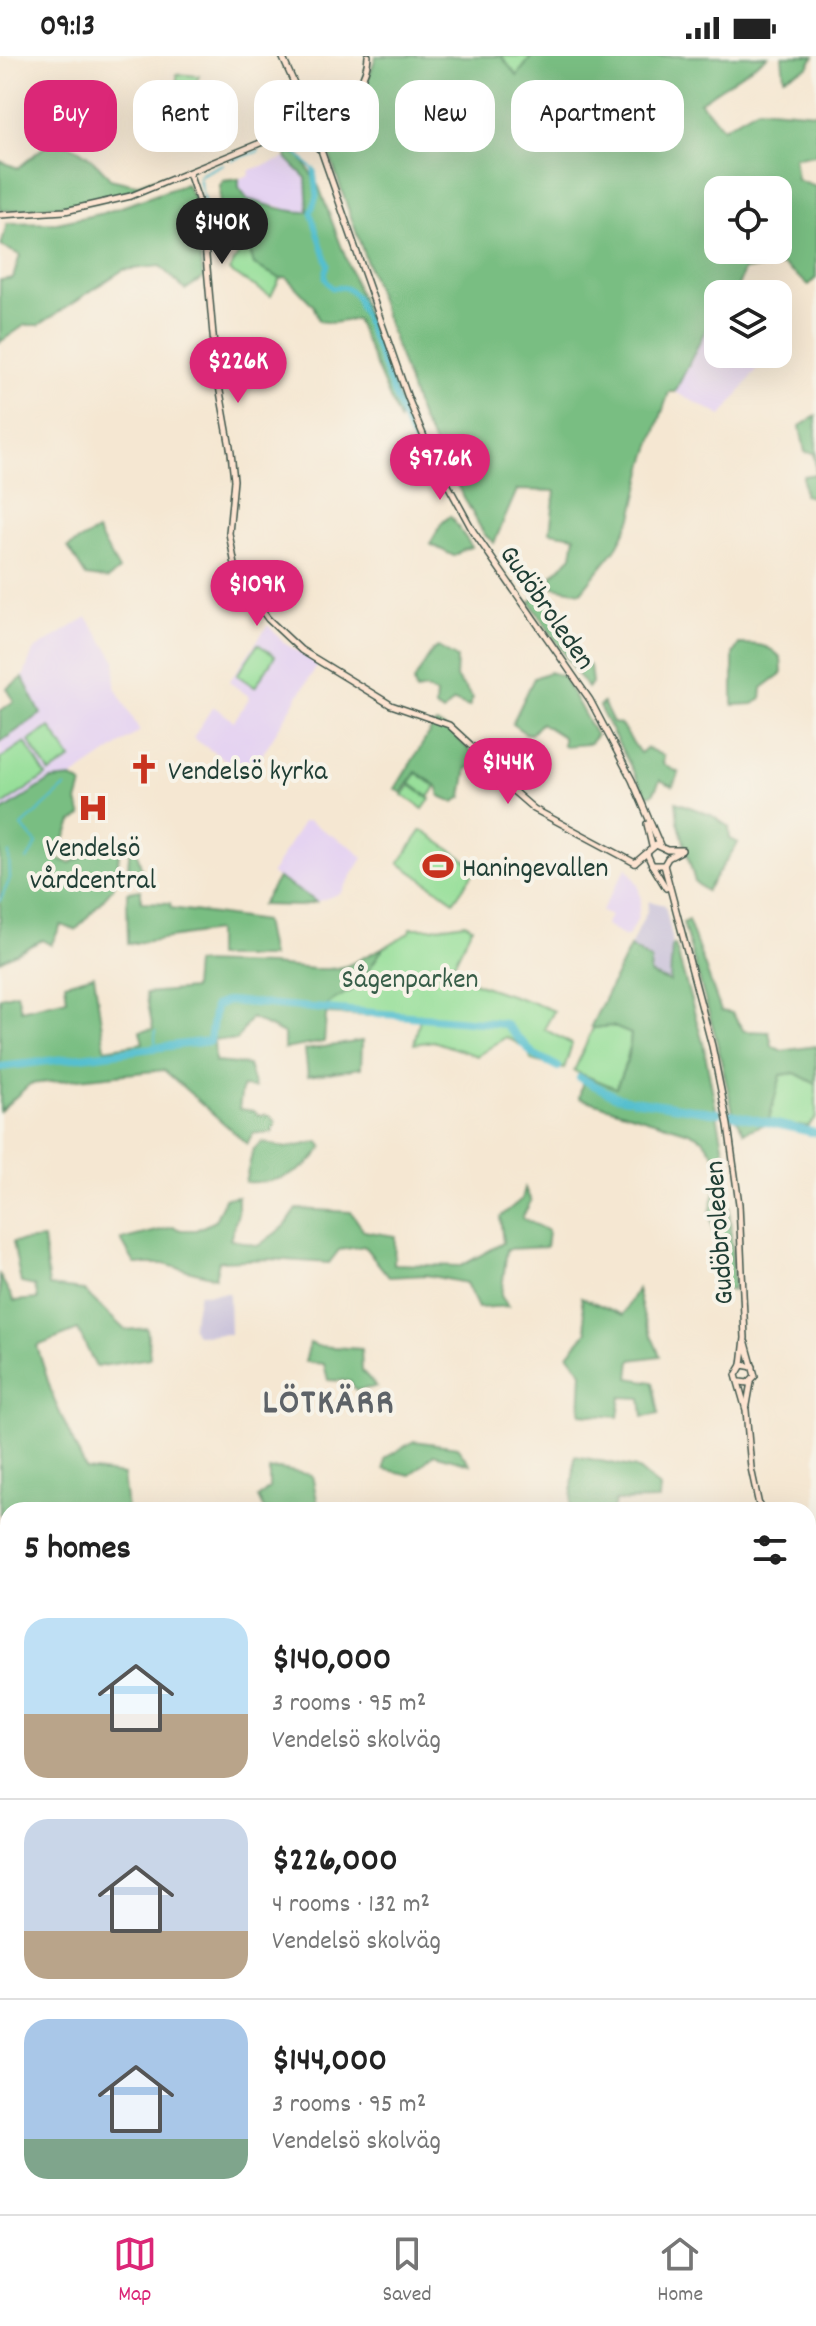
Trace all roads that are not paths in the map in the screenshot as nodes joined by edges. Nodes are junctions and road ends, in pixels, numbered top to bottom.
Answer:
1 (282, 56) edge
2 (368, 56) edge
3 (293, 80) edge
4 (362, 80) edge
5 (254, 146) edge
6 (322, 153) edge
7 (189, 173) junction
8 (0, 215) edge
9 (645, 811) junction
10 (660, 845) junction
11 (652, 846) junction
12 (667, 850) junction
13 (647, 854) junction
14 (668, 858) junction
15 (635, 863) junction
16 (651, 864) junction
17 (664, 865) junction
18 (669, 894) junction
19 (745, 1338) junction
20 (742, 1365) junction
21 (753, 1367) junction
22 (739, 1381) junction
23 (751, 1382) junction
24 (746, 1410) junction
25 (758, 1502) edge

1 - 3 main road
2 - 4 main road
5 - 7 main road
6 - 9 main road, Gudöbroleden
7 - 8 main road
7 - 15 main road
9 - 10 main road, Gudöbroleden
9 - 11 main road, Gudöbroleden
10 - 11 main road
10 - 12 main road
11 - 13 main road
12 - 14 main road
12 - 14 main road
13 - 15 main road
13 - 16 main road
14 - 17 main road
15 - 16 main road
16 - 17 main road
16 - 18 main road, Gudöbroleden
17 - 18 main road, Gudöbroleden
18 - 19 main road, Gudöbroleden
19 - 20 main road, Gudöbroleden
19 - 21 main road, Gudöbroleden
20 - 21 main road
20 - 22 main road
21 - 23 main road
22 - 23 main road
22 - 24 main road
23 - 24 main road
24 - 25 main road

